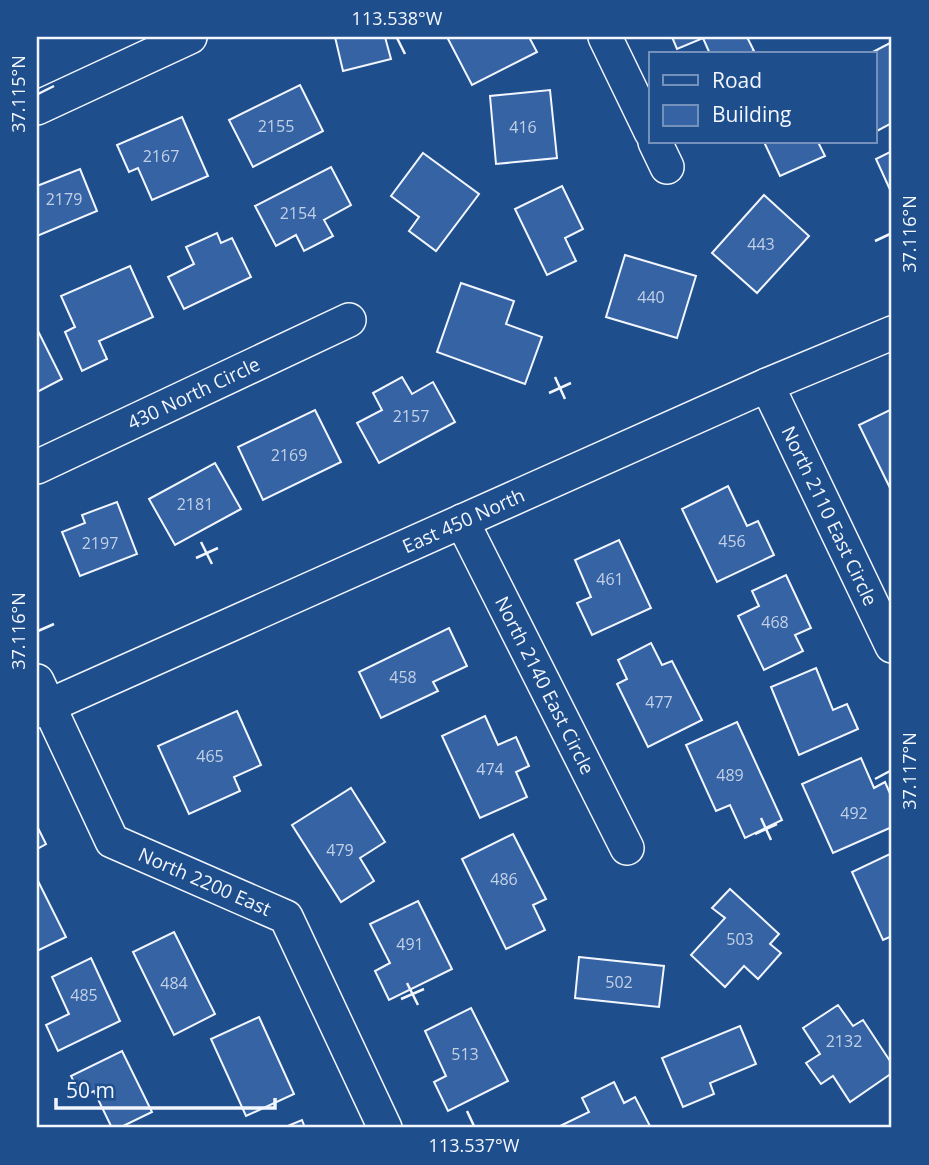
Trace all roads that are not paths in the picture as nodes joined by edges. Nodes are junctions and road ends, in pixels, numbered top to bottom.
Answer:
1 (190, 37) edge
2 (605, 37) edge
3 (37, 108) edge
4 (649, 128) edge
5 (349, 320) dead end
6 (892, 332) edge
7 (766, 384) junction
8 (37, 467) edge
9 (462, 521) junction
10 (892, 646) edge
11 (41, 699) edge
12 (627, 848) dead end
13 (385, 1128) edge

1 - 3 street
2 - 4 street
5 - 8 street, 430 North Circle
6 - 7 street, East 450 North
7 - 9 street, East 450 North
7 - 10 street, North 2110 East Circle
9 - 11 street, East 450 North
9 - 12 street, North 2140 East Circle
11 - 13 street, North 2200 East

